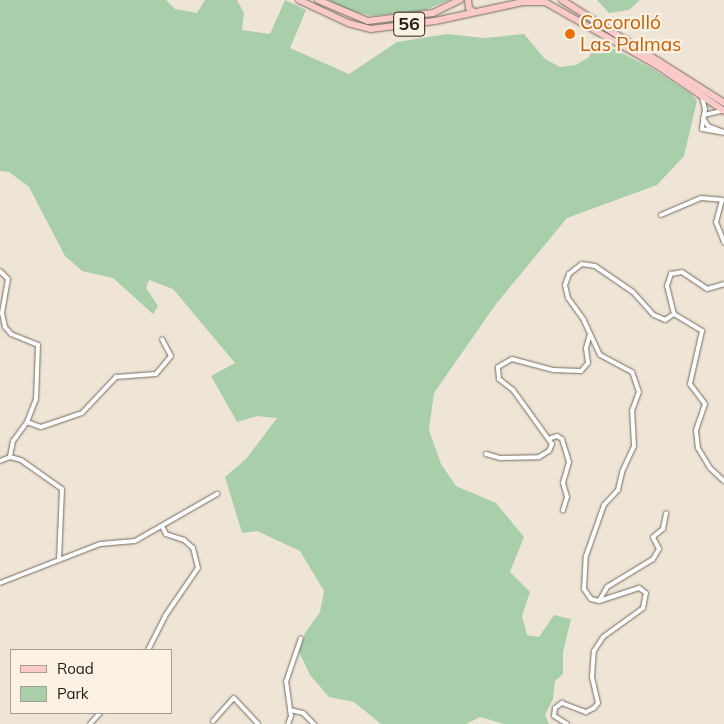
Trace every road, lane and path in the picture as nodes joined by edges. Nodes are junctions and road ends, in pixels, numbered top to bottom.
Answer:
1 (300, 0) edge
2 (318, 0) edge
3 (460, 0) edge
4 (468, 0) edge
5 (562, 0) edge
6 (574, 0) edge
7 (524, 1) edge
8 (577, 11) junction
9 (474, 12) junction
10 (702, 97) junction
11 (724, 103) edge
12 (723, 111) edge
13 (704, 117) junction
14 (724, 133) edge
15 (723, 199) edge
16 (661, 215) dead end
17 (724, 242) edge
18 (0, 271) edge
19 (724, 284) edge
20 (674, 314) junction
21 (590, 334) junction
22 (162, 339) dead end
23 (27, 422) junction
24 (550, 438) junction
25 (486, 454) dead end
26 (10, 457) junction
27 (0, 461) edge
28 (724, 481) edge
29 (217, 494) dead end
30 (563, 510) dead end
31 (666, 513) dead end
32 (162, 526) junction
33 (59, 560) junction
34 (0, 583) edge
35 (599, 601) junction
36 (301, 638) dead end
37 (148, 649) edge
38 (290, 710) junction
39 (99, 714) edge
40 (213, 720) dead end
41 (90, 724) edge
42 (258, 724) edge
43 (288, 724) edge
44 (314, 724) edge
45 (567, 724) edge

1 - 9 main road, 56
2 - 3 main road, 56
4 - 9 main road
5 - 8 main road
6 - 8 street
7 - 9 main road, 56
7 - 10 main road, 56
8 - 11 main road
10 - 12 main road, 56
10 - 13 street
12 - 13 street
13 - 14 street
15 - 16 street
15 - 17 street
18 - 23 street
19 - 20 street
20 - 21 street
20 - 28 street
21 - 24 street
21 - 35 street
22 - 23 street
23 - 26 street
24 - 25 street
24 - 30 street
26 - 27 street
26 - 33 street
29 - 32 street
31 - 35 street
32 - 33 street
32 - 37 street
33 - 34 street
35 - 45 street
36 - 38 street
38 - 43 street
38 - 44 street
39 - 41 street
40 - 42 street

